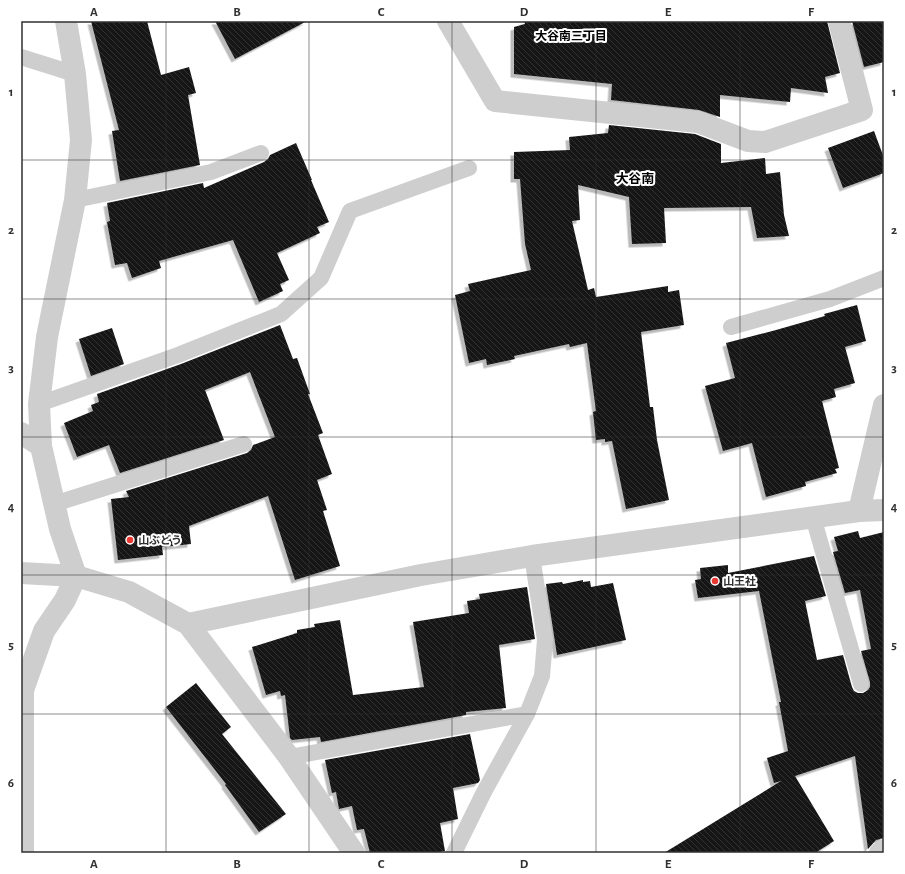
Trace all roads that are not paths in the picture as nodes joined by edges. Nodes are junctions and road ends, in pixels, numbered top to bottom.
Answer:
1 (66, 21) edge
2 (448, 21) edge
3 (839, 21) edge
4 (21, 57) edge
5 (75, 74) junction
6 (261, 153) dead end
7 (469, 168) dead end
8 (75, 200) junction
9 (884, 278) edge
10 (731, 327) dead end
11 (39, 404) junction
12 (884, 405) edge
13 (21, 433) edge
14 (244, 444) dead end
15 (41, 446) junction
16 (54, 504) junction
17 (884, 510) edge
18 (859, 511) junction
19 (813, 517) junction
20 (532, 556) junction
21 (21, 573) edge
22 (76, 576) junction
23 (188, 624) junction
24 (861, 684) dead end
25 (527, 714) junction
26 (289, 757) junction
27 (884, 850) edge
28 (23, 853) edge
29 (354, 853) edge
30 (454, 853) edge
31 (880, 853) edge

1 - 5 street
2 - 3 street
4 - 5 lane
5 - 8 street
6 - 8 lane
7 - 11 lane
8 - 11 street
9 - 10 lane
11 - 15 street
12 - 18 street
13 - 15 street
14 - 16 lane
15 - 16 street
16 - 22 street
17 - 18 street
18 - 19 street
19 - 20 street
19 - 24 lane
20 - 23 street
20 - 25 lane
21 - 22 street
22 - 23 street
22 - 28 street
23 - 26 street
25 - 26 lane
25 - 30 lane
26 - 29 street
27 - 31 street

